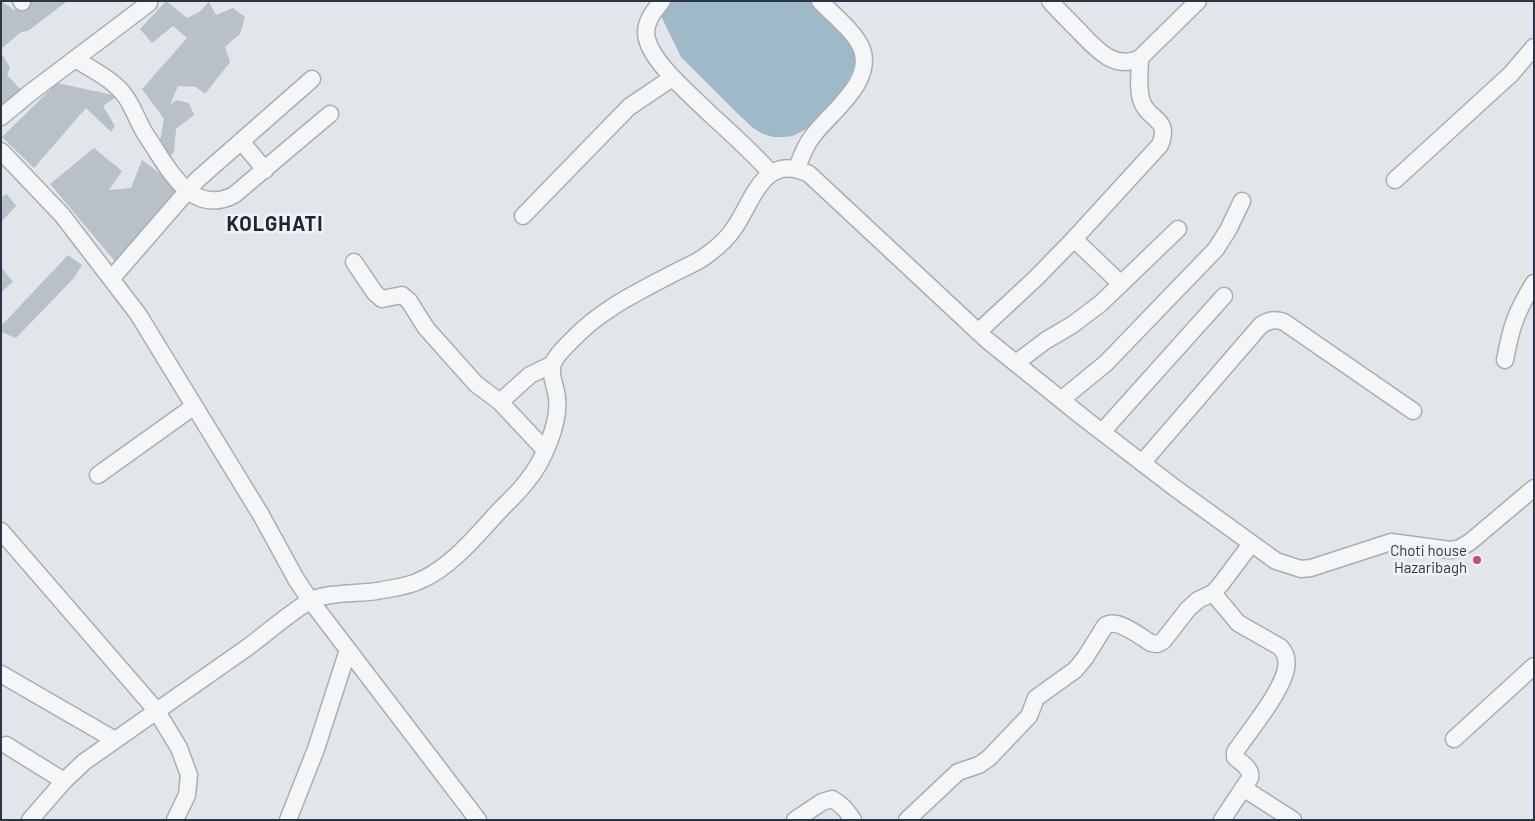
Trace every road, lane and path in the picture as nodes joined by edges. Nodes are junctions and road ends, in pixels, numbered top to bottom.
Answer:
1 (662, 1) edge
2 (820, 1) edge
3 (1050, 1) edge
4 (1198, 1) edge
5 (149, 3) dead end
6 (1534, 47) edge
7 (1140, 58) junction
8 (75, 59) junction
9 (672, 78) junction
10 (312, 79) dead end
11 (330, 114) dead end
12 (1, 117) edge
13 (241, 141) junction
14 (1, 151) edge
15 (797, 168) junction
16 (265, 170) junction
17 (771, 173) junction
18 (1395, 180) dead end
19 (186, 190) junction
20 (1242, 201) dead end
21 (523, 216) dead end
22 (1178, 229) dead end
23 (1074, 239) junction
24 (354, 262) dead end
25 (112, 278) junction
26 (1534, 283) edge
27 (1121, 284) junction
28 (1224, 296) dead end
29 (978, 332) junction
30 (1505, 360) dead end
31 (553, 364) junction
32 (1016, 364) junction
33 (1061, 400) junction
34 (500, 402) junction
35 (193, 406) junction
36 (1413, 411) dead end
37 (1102, 432) junction
38 (545, 450) junction
39 (1142, 463) junction
40 (98, 475) dead end
41 (1534, 488) edge
42 (4, 540) edge
43 (1251, 544) junction
44 (1213, 592) junction
45 (310, 600) junction
46 (348, 650) junction
47 (1532, 670) edge
48 (1, 674) edge
49 (156, 710) junction
50 (1454, 739) dead end
51 (115, 740) junction
52 (6, 745) dead end
53 (64, 781) junction
54 (1243, 788) junction
55 (30, 820) edge
56 (175, 820) edge
57 (288, 820) edge
58 (478, 820) edge
59 (795, 820) edge
60 (853, 820) edge
61 (907, 820) edge
62 (1222, 820) edge
63 (1293, 820) edge

1 - 9 street
2 - 15 street
3 - 7 street
4 - 7 street
5 - 8 street
6 - 18 street
7 - 23 street
8 - 12 street
8 - 19 street
9 - 17 street
9 - 21 street
10 - 13 street
11 - 16 street
13 - 16 street
13 - 19 street
14 - 25 street
15 - 17 street
15 - 29 street
16 - 19 street
17 - 31 street
19 - 25 street
20 - 33 street
22 - 27 street
23 - 27 street
23 - 29 street
24 - 34 street
25 - 35 street
26 - 30 street
27 - 32 street
28 - 37 street
29 - 32 street
31 - 34 street
31 - 38 street
32 - 33 street
33 - 37 street
34 - 38 street
35 - 40 street
35 - 45 street
36 - 39 street
37 - 39 street
38 - 45 street
39 - 43 street
41 - 43 street
42 - 49 street
43 - 44 street
44 - 54 street
44 - 61 street
45 - 46 street
45 - 49 street
46 - 57 street
46 - 58 street
47 - 50 street
48 - 51 street
49 - 51 street
49 - 56 street
51 - 53 street
52 - 53 street
53 - 55 street
54 - 62 street
54 - 63 street
59 - 60 street

